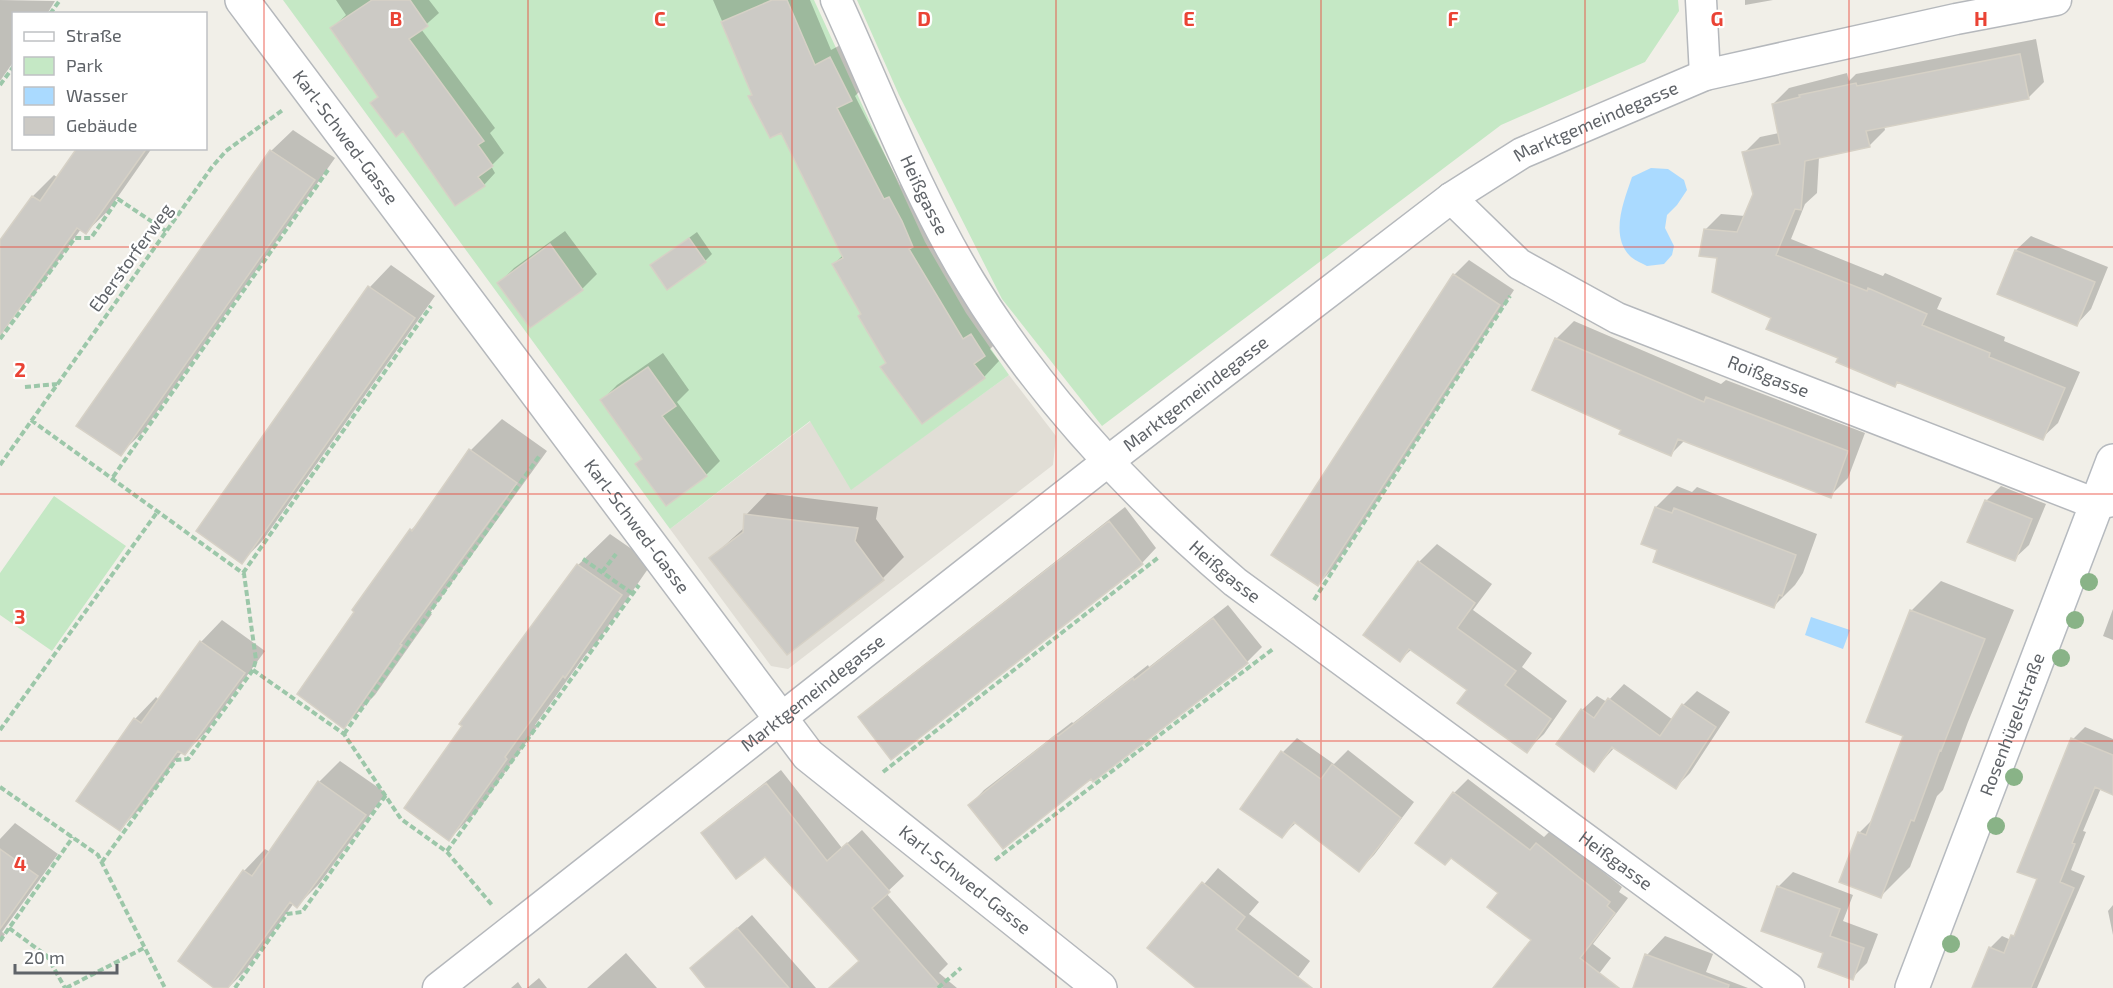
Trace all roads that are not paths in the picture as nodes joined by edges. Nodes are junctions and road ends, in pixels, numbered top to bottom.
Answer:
1 (242, 0) edge
2 (836, 0) edge
3 (1701, 0) edge
4 (2056, 0) edge
5 (1957, 9) edge
6 (1705, 75) junction
7 (1451, 198) junction
8 (2113, 460) edge
9 (1107, 462) junction
10 (2104, 502) edge
11 (780, 719) junction
12 (438, 988) edge
13 (1100, 988) edge
14 (1788, 988) edge
15 (1912, 988) edge

1 - 11 street, Karl-Schwed-Gasse
2 - 9 street, Heißgasse
3 - 6 street
4 - 5 street, Marktgemeindegasse
5 - 6 street, Marktgemeindegasse
6 - 7 street, Marktgemeindegasse
7 - 9 street, Marktgemeindegasse
7 - 10 street, Roißgasse
8 - 10 street, Rosenhügelstraße
9 - 11 street, Marktgemeindegasse
9 - 14 street, Heißgasse
10 - 15 street, Rosenhügelstraße
11 - 12 street, Marktgemeindegasse
11 - 13 street, Karl-Schwed-Gasse

